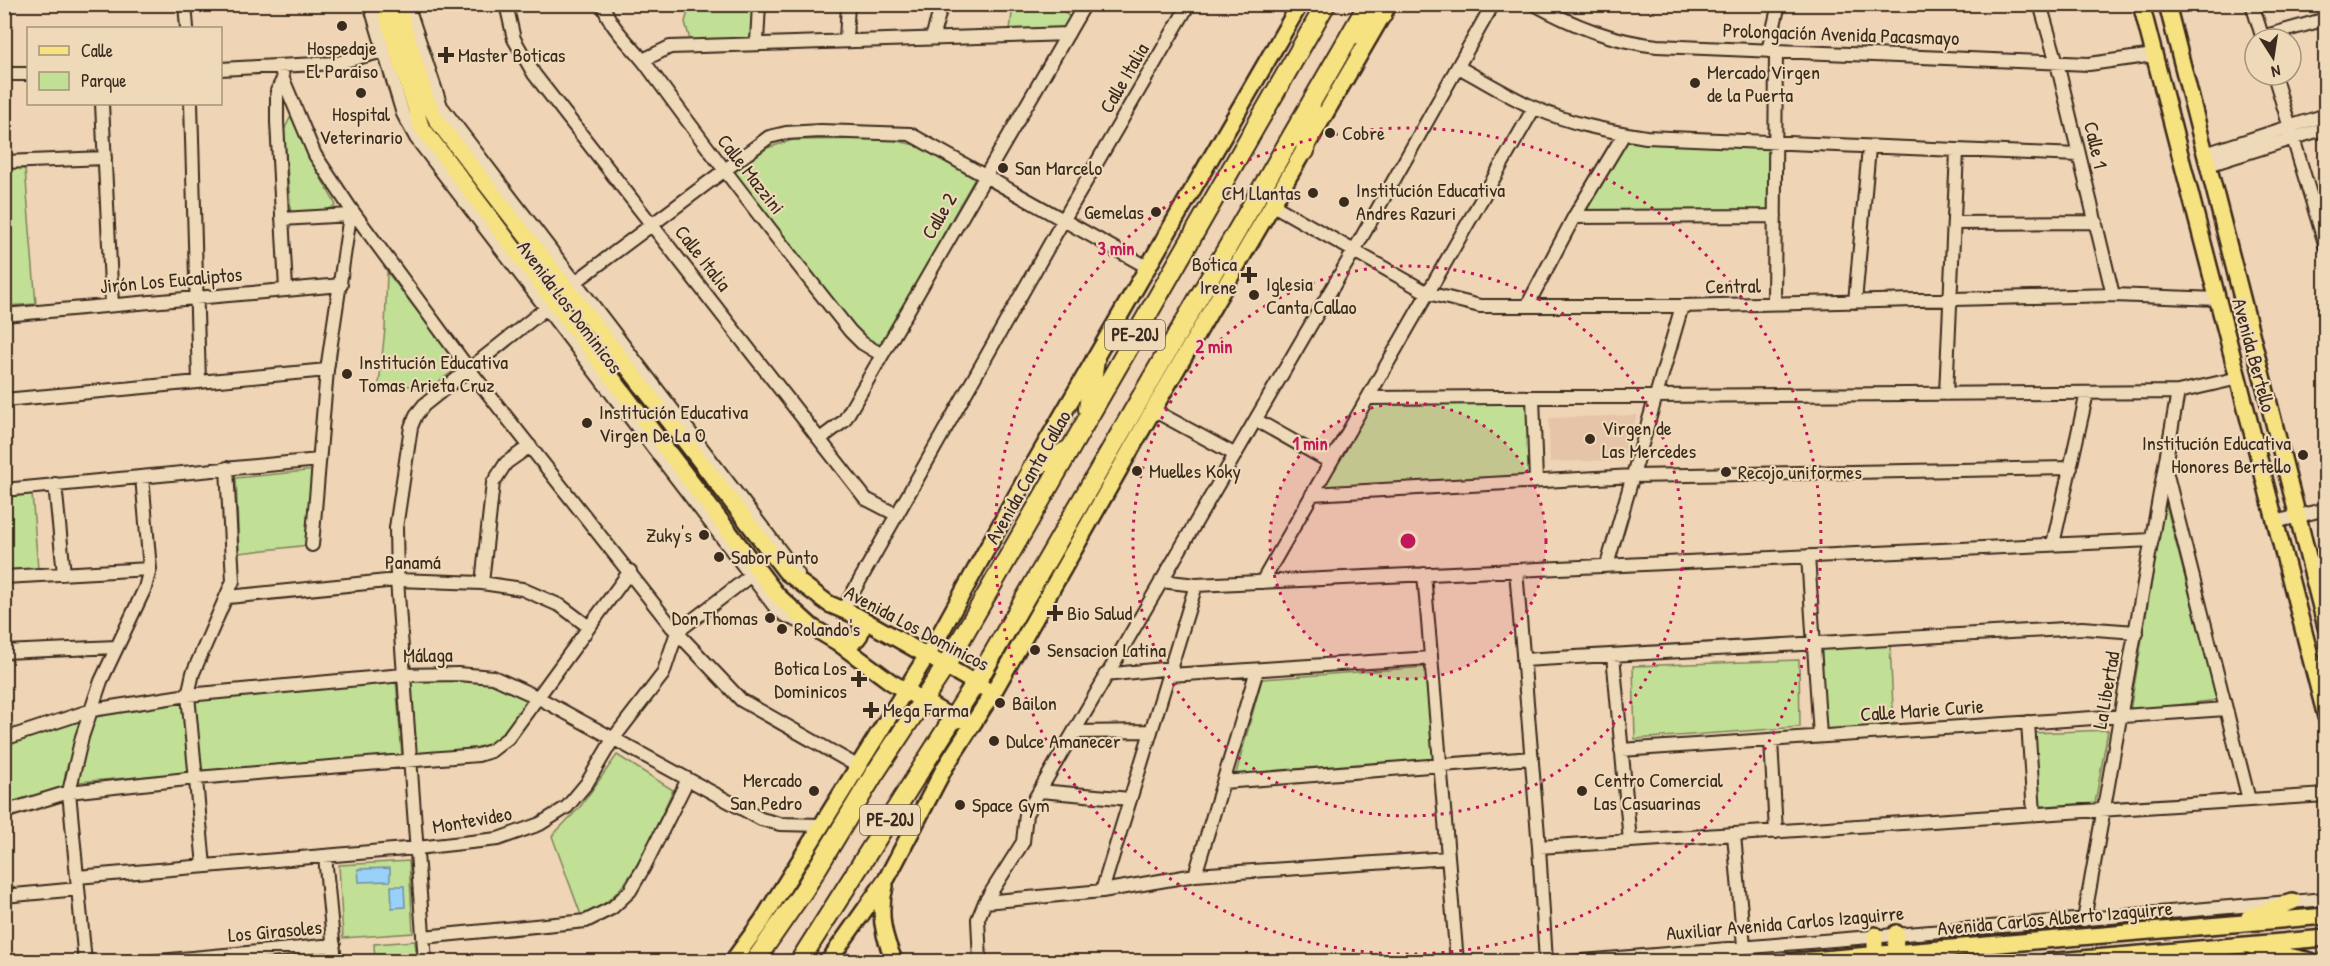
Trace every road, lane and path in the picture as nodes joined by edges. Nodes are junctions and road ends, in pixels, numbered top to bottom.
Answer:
1 (185, 4) edge
2 (370, 4) edge
3 (383, 4) edge
4 (397, 4) edge
5 (407, 4) edge
6 (506, 4) edge
7 (603, 4) edge
8 (759, 4) edge
9 (848, 4) edge
10 (942, 4) edge
11 (1085, 4) edge
12 (1189, 4) edge
13 (1300, 4) edge
14 (1326, 4) edge
15 (1493, 4) edge
16 (1534, 4) edge
17 (1779, 4) edge
18 (2040, 4) edge
19 (2141, 4) edge
20 (2167, 4) edge
21 (2252, 4) edge
22 (1380, 8) edge
23 (2325, 19) edge
24 (187, 27) edge
25 (2259, 27) edge
26 (2299, 27) edge
27 (1068, 34) junction
28 (932, 38) junction
29 (846, 40) junction
30 (757, 42) junction
31 (384, 51) junction
32 (1772, 51) junction
33 (2154, 55) junction
34 (643, 60) junction
35 (2057, 63) junction
36 (1458, 67) junction
37 (222, 69) edge
38 (282, 73) junction
39 (4, 74) edge
40 (27, 74) edge
41 (393, 81) junction
42 (2278, 87) edge
43 (410, 94) junction
44 (1312, 99) junction
45 (102, 105) edge
46 (191, 105) edge
47 (1534, 108) junction
48 (2325, 115) edge
49 (2325, 128) edge
50 (458, 129) junction
51 (2291, 131) junction
52 (1624, 134) junction
53 (1775, 144) junction
54 (1869, 148) junction
55 (1305, 151) junction
56 (1957, 152) junction
57 (2078, 155) junction
58 (105, 158) junction
59 (466, 158) junction
60 (2207, 160) junction
61 (4, 162) edge
62 (723, 171) junction
63 (986, 175) junction
64 (1273, 205) junction
65 (350, 212) junction
66 (1774, 216) junction
67 (1574, 217) junction
68 (282, 219) junction
69 (1064, 219) junction
70 (2322, 221) edge
71 (2096, 222) junction
72 (1954, 223) junction
73 (652, 225) junction
74 (2325, 247) edge
75 (1354, 250) junction
76 (1149, 268) junction
77 (574, 283) junction
78 (341, 285) junction
79 (286, 289) junction
80 (1428, 293) junction
81 (2113, 295) junction
82 (197, 297) junction
83 (2218, 299) junction
84 (1950, 300) junction
85 (1855, 302) junction
86 (1774, 304) junction
87 (112, 305) junction
88 (1527, 306) junction
89 (1682, 306) junction
90 (544, 309) junction
91 (4, 315) edge
92 (882, 355) junction
93 (1095, 360) junction
94 (468, 368) junction
95 (327, 370) junction
96 (2239, 378) junction
97 (199, 382) junction
98 (2178, 392) junction
99 (2087, 393) junction
100 (1656, 394) junction
101 (1946, 394) junction
102 (1533, 397) junction
103 (1368, 398) junction
104 (4, 400) edge
105 (1153, 410) junction
106 (1087, 419) junction
107 (1256, 420) junction
108 (820, 439) junction
109 (530, 446) junction
110 (1070, 449) junction
111 (1234, 454) junction
112 (319, 460) junction
113 (1330, 462) junction
114 (2165, 467) junction
115 (227, 468) junction
116 (2071, 468) junction
117 (1031, 469) junction
118 (1633, 476) junction
119 (142, 477) junction
120 (1536, 481) junction
121 (56, 484) junction
122 (4, 490) edge
123 (1312, 494) junction
124 (2325, 509) edge
125 (897, 515) junction
126 (2298, 517) junction
127 (2275, 522) junction
128 (2152, 540) junction
129 (2053, 544) junction
130 (312, 545) dead end
131 (1808, 556) junction
132 (1607, 565) junction
133 (150, 569) junction
134 (1515, 570) junction
135 (630, 572) junction
136 (64, 574) junction
137 (1424, 574) junction
138 (750, 576) junction
139 (4, 577) edge
140 (397, 580) junction
141 (1161, 580) junction
142 (1262, 582) junction
143 (482, 583) junction
144 (1196, 585) junction
145 (228, 597) junction
146 (821, 600) junction
147 (850, 613) junction
148 (589, 627) junction
149 (812, 627) junction
150 (2325, 627) edge
151 (677, 632) junction
152 (2136, 632) junction
153 (837, 642) junction
154 (1814, 644) junction
155 (116, 647) junction
156 (4, 652) edge
157 (1613, 655) junction
158 (927, 656) junction
159 (1431, 658) junction
160 (1523, 660) junction
161 (945, 667) junction
162 (1257, 670) junction
163 (1171, 672) junction
164 (403, 675) junction
165 (1106, 675) junction
166 (975, 684) junction
167 (905, 691) junction
168 (994, 691) junction
169 (188, 694) junction
170 (537, 697) junction
171 (923, 702) junction
172 (2226, 709) junction
173 (92, 710) junction
174 (2121, 717) junction
175 (2325, 717) edge
176 (954, 719) junction
177 (975, 720) junction
178 (2028, 722) junction
179 (1151, 731) junction
180 (1075, 732) junction
181 (1820, 736) junction
182 (4, 739) edge
183 (613, 739) junction
184 (1771, 740) junction
185 (1621, 750) junction
186 (1532, 758) junction
187 (410, 762) junction
188 (1441, 765) junction
189 (859, 767) junction
190 (196, 778) junction
191 (687, 779) junction
192 (1223, 782) junction
193 (1040, 791) junction
194 (69, 792) junction
195 (2325, 795) edge
196 (1130, 799) junction
197 (2249, 800) junction
198 (2104, 810) junction
199 (4, 812) edge
200 (2034, 814) junction
201 (822, 825) junction
202 (1776, 832) junction
203 (1734, 835) junction
204 (1630, 842) junction
205 (1539, 847) junction
206 (417, 848) junction
207 (325, 855) junction
208 (1448, 858) junction
209 (204, 866) junction
210 (1195, 875) junction
211 (887, 878) junction
212 (78, 883) junction
213 (1102, 891) junction
214 (4, 896) edge
215 (2325, 899) edge
216 (2292, 902) junction
217 (986, 903) junction
218 (2325, 916) edge
219 (2084, 920) junction
220 (2225, 925) junction
221 (1896, 933) junction
222 (1875, 934) junction
223 (423, 938) junction
224 (2325, 938) edge
225 (334, 945) junction
226 (1744, 946) junction
227 (2238, 946) junction
228 (1875, 957) edge
229 (1895, 957) edge
230 (2325, 960) edge
231 (2309, 961) edge
232 (85, 962) edge
233 (148, 962) edge
234 (335, 962) edge
235 (425, 962) edge
236 (732, 962) edge
237 (754, 962) edge
238 (799, 962) edge
239 (828, 962) edge
240 (895, 962) edge
241 (980, 962) edge
242 (1457, 962) edge
243 (1546, 962) edge
244 (1571, 962) edge
245 (1788, 962) edge
246 (2047, 962) edge

1 - 24 street
2 - 31 street, Avenida Los Dominicos
3 - 43 main road, Avenida Los Dominicos
4 - 59 main road, Avenida Los Dominicos
5 - 50 street, Avenida Los Dominicos
6 - 73 street, Calle Italia
7 - 34 street, Calle Mazzini
8 - 30 street
9 - 29 street
10 - 28 street
11 - 27 street, Calle 2
12 - 69 street, Calle Italia
13 - 76 main road, Avenida Canta Callao
14 - 106 highway, Avenida Canta Callao / PE-20J
15 - 36 street
16 - 32 street, Prolongación Avenida Pacasmayo
17 - 32 street
18 - 35 street, Calle 1
19 - 33 main road, Avenida Bertello
20 - 60 main road, Avenida Bertello
21 - 25 street
22 - 44 highway, PE-20J
22 - 55 main road
23 - 26 street
27 - 28 street
27 - 63 street, Calle 2
28 - 29 street
29 - 30 street
30 - 34 street
31 - 38 street
31 - 41 street, Avenida Los Dominicos
32 - 35 street, Prolongación Avenida Pacasmayo
32 - 53 street
33 - 35 street, Prolongación Avenida Pacasmayo
33 - 83 main road, Avenida Bertello
34 - 62 street, Calle Mazzini
35 - 57 street, Calle 1
36 - 47 street
36 - 75 street
37 - 38 street
38 - 65 street
38 - 68 street
39 - 40 street
41 - 43 main road
41 - 90 street, Avenida Los Dominicos
42 - 51 street
43 - 149 main road, Avenida Los Dominicos
44 - 55 highway
44 - 166 highway, PE-20J
45 - 58 street
46 - 82 street
47 - 52 street
47 - 80 street
48 - 51 street
49 - 51 street
50 - 59 main road
50 - 77 street, Avenida Los Dominicos
51 - 60 street
51 - 70 street
52 - 53 street
52 - 67 street
53 - 54 street
53 - 66 street
54 - 56 street
54 - 85 street
55 - 64 main road
56 - 57 street
56 - 72 street
57 - 71 street, Calle 1
58 - 61 street
58 - 87 street
59 - 146 main road, Avenida Los Dominicos
60 - 126 main road, Avenida Bertello
62 - 63 street
62 - 73 street
62 - 92 street, Calle Mazzini
63 - 69 street
63 - 92 street, Calle 2
64 - 75 street, Central
64 - 105 main road
65 - 68 street
65 - 78 street
65 - 94 street
66 - 67 street
66 - 86 street
67 - 88 street
68 - 79 street
69 - 76 street
69 - 125 street, Calle Italia
70 - 74 street
71 - 72 street
71 - 81 street, Calle 1
72 - 84 street
73 - 77 street
73 - 108 street, Calle Italia
75 - 80 street, Central
75 - 107 street
76 - 93 main road, Avenida Canta Callao
77 - 146 street, Avenida Los Dominicos
78 - 79 street, Jirón Los Eucaliptos
78 - 95 street
79 - 82 street, Jirón Los Eucaliptos
80 - 88 street, Central
80 - 103 street
81 - 83 street, Central
81 - 84 street, Central
82 - 87 street, Jirón Los Eucaliptos
82 - 97 street
83 - 96 main road, Avenida Bertello
84 - 85 street, Central
84 - 101 street
85 - 86 street, Central
86 - 89 street, Central
87 - 91 street, Jirón Los Eucaliptos
88 - 89 street, Central
89 - 100 street
90 - 94 street
90 - 138 street, Avenida Los Dominicos
92 - 108 street, Calle 2
93 - 106 highway
93 - 117 main road, Avenida Canta Callao
94 - 109 street
94 - 140 street
95 - 97 street
95 - 112 street
96 - 98 street
96 - 127 main road, Avenida Bertello
97 - 104 street
98 - 99 street
98 - 114 street, La Libertad
99 - 101 street
99 - 116 street
100 - 101 street
100 - 102 street
100 - 118 street
102 - 103 street
102 - 120 street
103 - 113 street
105 - 111 street
105 - 168 main road
106 - 110 highway, Avenida Canta Callao / PE-20J
107 - 111 street
107 - 113 street
108 - 125 street, Calle Italia
109 - 135 street
109 - 143 street
110 - 117 highway
110 - 161 highway, Avenida Canta Callao / PE-20J
111 - 141 street
112 - 115 street
112 - 130 street
113 - 123 street
114 - 128 street, La Libertad
114 - 172 street
115 - 119 street
115 - 145 street
116 - 118 street
116 - 129 street
117 - 158 main road, Avenida Canta Callao
118 - 120 street
118 - 132 street
119 - 121 street
119 - 133 street
120 - 123 street
121 - 122 street
121 - 136 street
123 - 142 street
124 - 126 street
125 - 147 street, Calle Italia
126 - 127 street
126 - 150 main road, Avenida Bertello
127 - 175 main road, Avenida Bertello
128 - 129 street
128 - 152 street, La Libertad
129 - 131 street
131 - 132 street
131 - 154 street
132 - 134 street
133 - 136 street
133 - 155 street
134 - 137 street
134 - 160 street
135 - 148 street
135 - 151 street
136 - 139 street
137 - 142 street
137 - 159 street
138 - 149 street, Avenida Los Dominicos
138 - 151 street
140 - 143 street, Panamá
140 - 145 street, Panamá
140 - 164 street
141 - 144 street
141 - 165 street
142 - 144 street
143 - 148 street, Panamá
144 - 163 street
145 - 169 street
146 - 147 main road, Avenida Los Dominicos
147 - 153 main road
147 - 158 main road, Avenida Los Dominicos
148 - 170 street
149 - 153 main road, Avenida Los Dominicos
151 - 183 street, Montevideo
151 - 189 street
152 - 154 street
152 - 174 street, La Libertad
153 - 167 main road, Avenida Los Dominicos
154 - 157 street
154 - 181 street
155 - 156 street
155 - 173 street
157 - 160 street
157 - 185 street
158 - 161 main road, Avenida Los Dominicos
158 - 167 main road, Avenida Canta Callao
159 - 162 street
159 - 188 street
160 - 186 street
161 - 166 main road, Avenida Los Dominicos
161 - 171 highway, Avenida Canta Callao / PE-20J
162 - 163 street
162 - 192 street
163 - 165 street
163 - 179 street
164 - 169 street, Málaga
164 - 170 street, Málaga
164 - 187 street
165 - 180 street
166 - 168 main road, Avenida Los Dominicos
166 - 176 highway, PE-20J
167 - 171 main road, Avenida Los Dominicos
167 - 189 main road, Avenida Canta Callao
168 - 177 main road
169 - 173 street, Málaga
169 - 190 street
170 - 183 street, Málaga
170 - 187 street
171 - 176 main road, Avenida Los Dominicos
171 - 237 highway, Avenida Canta Callao / PE-20J
172 - 174 street, Calle Marie Curie
172 - 197 street
173 - 182 street, Málaga
173 - 194 street
174 - 178 street, Calle Marie Curie
174 - 198 street, La Libertad
176 - 177 main road, Avenida Los Dominicos
176 - 238 highway, PE-20J
177 - 211 main road
178 - 181 street, Calle Marie Curie
178 - 200 street
179 - 180 street
179 - 196 street
180 - 193 street
181 - 184 street, Calle Marie Curie
183 - 191 street, Málaga
183 - 206 street, Montevideo
184 - 185 street, Calle Marie Curie
184 - 202 street
185 - 204 street
186 - 188 street
186 - 205 street
187 - 190 street
187 - 206 street
188 - 192 street
188 - 208 street
189 - 201 main road, Avenida Canta Callao
190 - 194 street
190 - 209 street
191 - 201 street, Málaga
191 - 223 street
192 - 210 street
193 - 196 street
193 - 217 street
194 - 199 street
194 - 212 street
195 - 197 street
196 - 213 street
197 - 198 street
198 - 200 street
198 - 219 street, La Libertad
200 - 202 street
201 - 236 main road, Avenida Canta Callao
202 - 203 street
203 - 204 street
203 - 226 street
204 - 205 street
205 - 243 street
206 - 207 street, Montevideo
206 - 223 street
207 - 209 street, Montevideo
207 - 225 street
208 - 210 street
208 - 242 street
209 - 212 street, Montevideo
210 - 213 street
211 - 239 main road
211 - 240 main road
212 - 214 street, Montevideo
212 - 232 street
213 - 217 street
215 - 216 street, Auxiliar Avenida Carlos Izaguirre
216 - 219 street, Auxiliar Avenida Carlos Izaguirre
216 - 220 main road
217 - 241 street
218 - 220 main road, Avenida Carlos Alberto Izaguirre
219 - 221 street, Auxiliar Avenida Carlos Izaguirre
220 - 229 main road, Avenida Carlos Alberto Izaguirre
221 - 222 street, Auxiliar Avenida Carlos Izaguirre
221 - 229 main road
222 - 226 street, Auxiliar Avenida Carlos Izaguirre
222 - 228 main road
223 - 235 street
224 - 227 main road
225 - 233 street, Los Girasoles
225 - 234 street
226 - 244 street, Auxiliar Avenida Carlos Izaguirre
227 - 231 main road
227 - 246 main road
228 - 229 main road, Avenida Carlos Alberto Izaguirre
228 - 245 main road, Avenida Carlos Alberto Izaguirre
230 - 231 street

